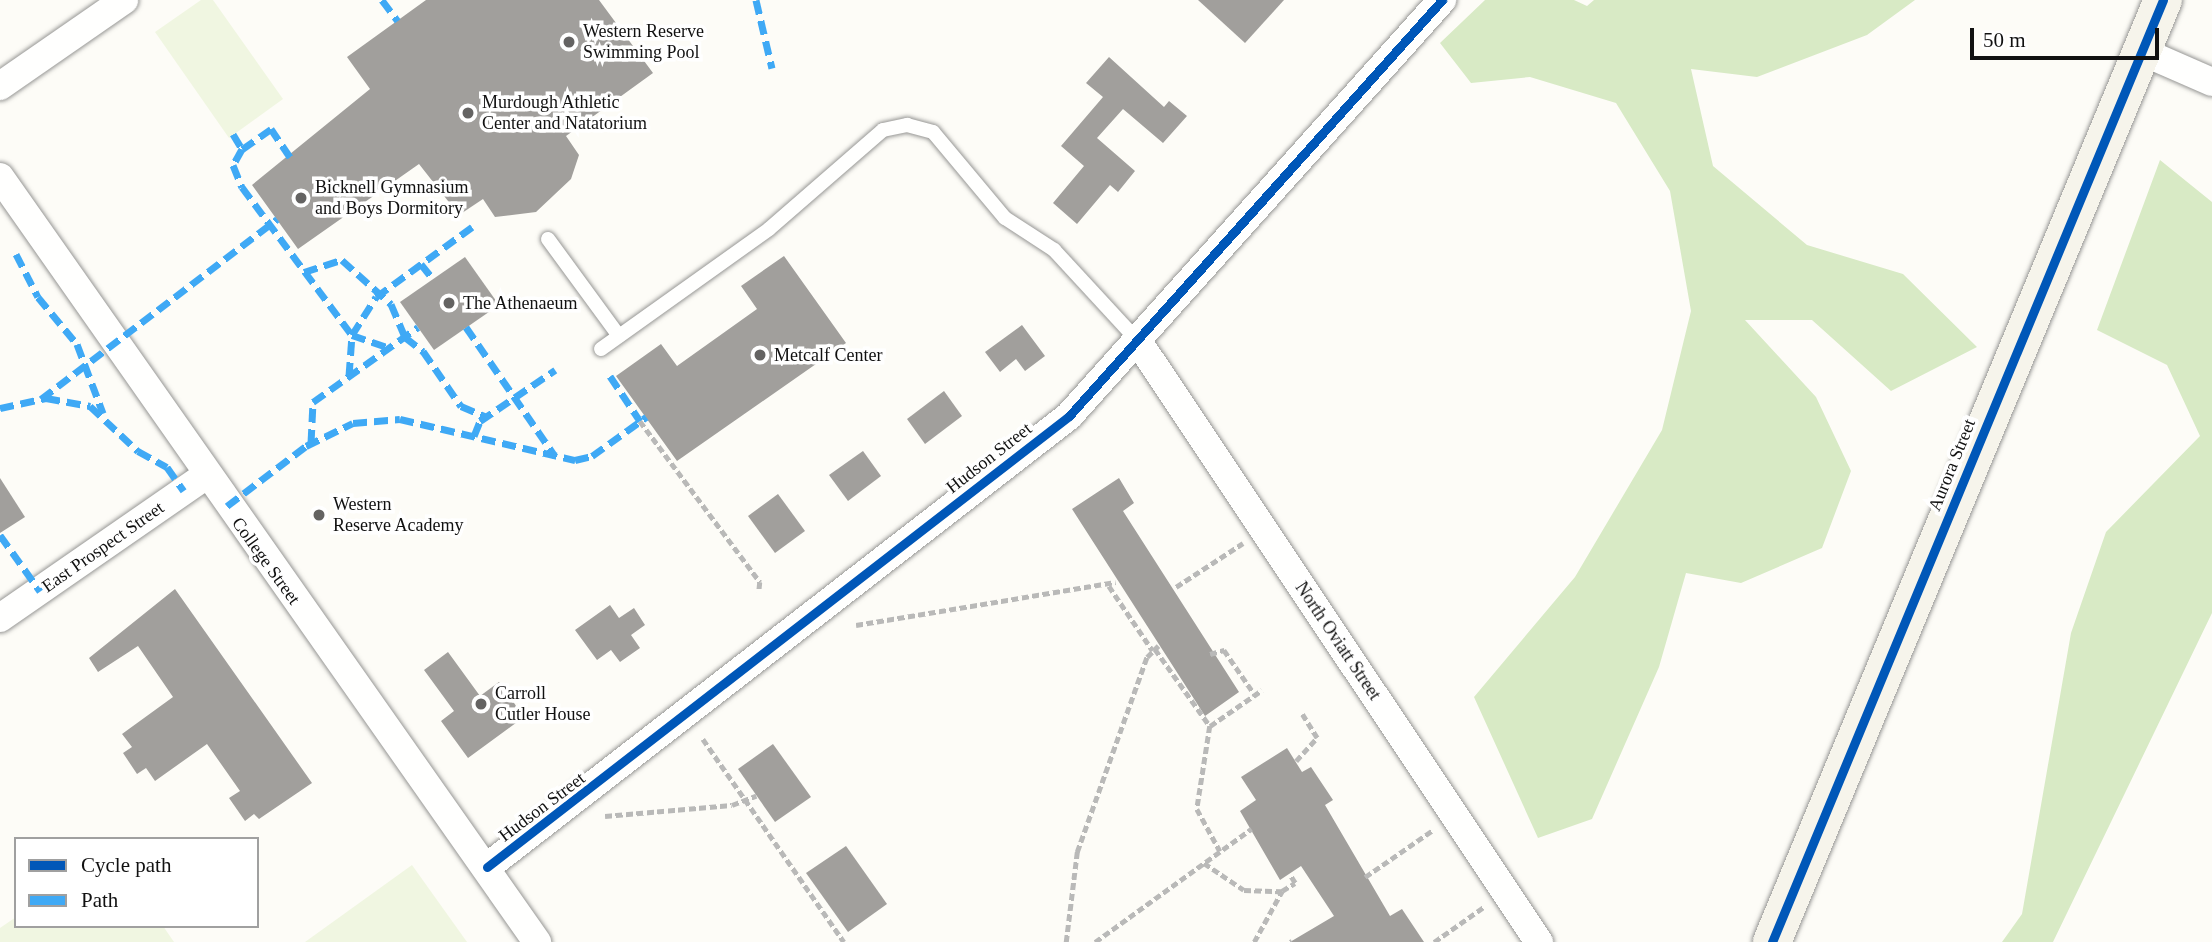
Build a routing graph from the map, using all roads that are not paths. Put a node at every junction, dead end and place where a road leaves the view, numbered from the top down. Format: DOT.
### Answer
graph roads {
  1 [pos="124,0"];
  2 [pos="1442,0"];
  3 [pos="2163,0"];
  4 [pos="2141,51"];
  5 [pos="2212,82"];
  6 [pos="0,86"];
  7 [pos="0,177"];
  8 [pos="548,239"];
  9 [pos="619,336"];
  10 [pos="1137,340"];
  11 [pos="601,349"];
  12 [pos="205,476"];
  13 [pos="0,618"];
  14 [pos="487,867"];
  15 [pos="537,942"];
  16 [pos="1539,942"];
  17 [pos="1772,942"];
  1 -- 6 [label="street"];
  2 -- 10 [label="street, Hudson Street"];
  3 -- 4 [label="street, Aurora Street"];
  4 -- 5 [label="street"];
  4 -- 17 [label="street, Aurora Street"];
  7 -- 12 [label="street, College Street"];
  8 -- 9 [label="lane"];
  9 -- 10 [label="lane"];
  9 -- 11 [label="lane"];
  10 -- 14 [label="street, Hudson Street"];
  10 -- 16 [label="street, North Oviatt Street"];
  12 -- 13 [label="street, East Prospect Street"];
  12 -- 14 [label="street, College Street"];
  14 -- 15 [label="street, College Street"];
}
